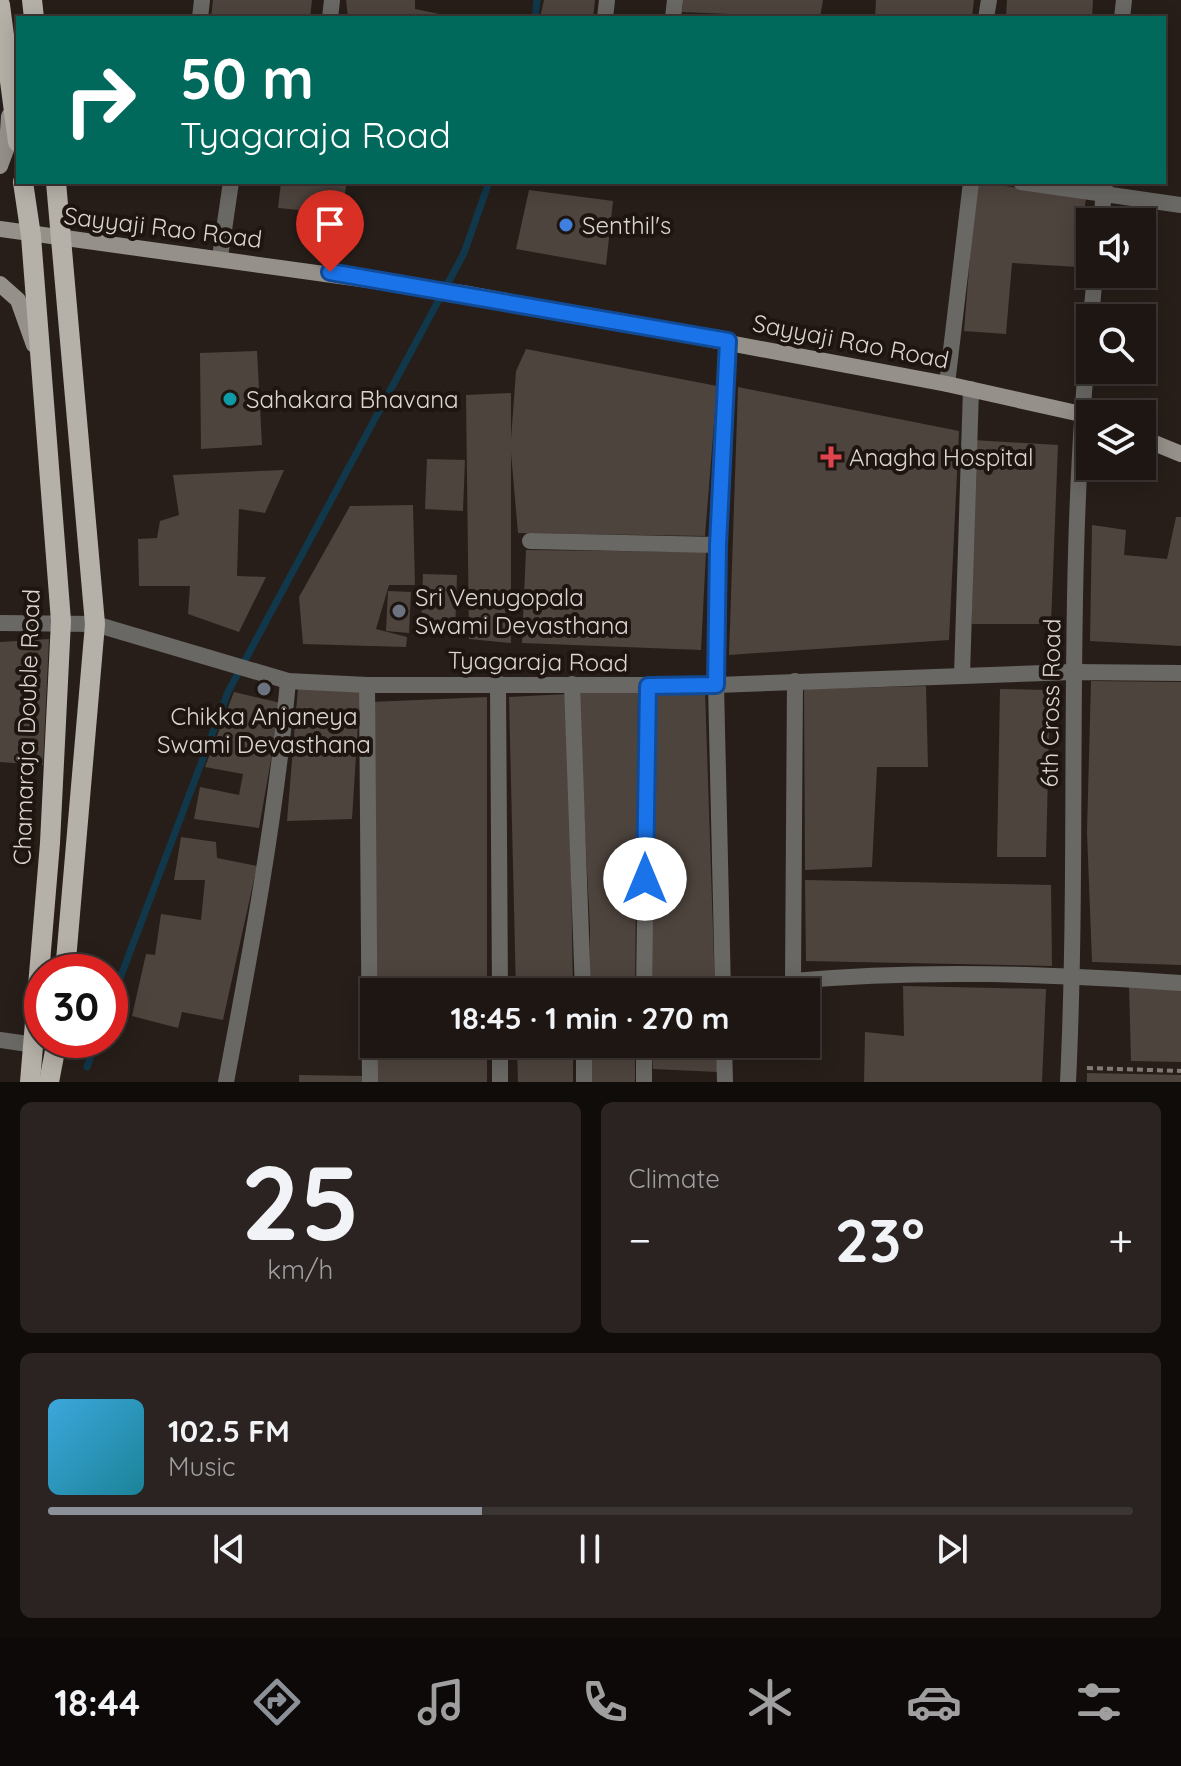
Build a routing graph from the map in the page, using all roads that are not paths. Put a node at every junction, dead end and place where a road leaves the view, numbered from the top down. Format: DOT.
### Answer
graph roads {
  1 [pos="0,5"];
  2 [pos="11,95"];
  3 [pos="16,129"];
  4 [pos="0,166"];
  5 [pos="23,184"];
  6 [pos="56,184"];
  7 [pos="231,184"];
  8 [pos="971,184"];
  9 [pos="1045,184"];
  10 [pos="1104,189"];
  11 [pos="1181,205"];
  12 [pos="0,229"];
  13 [pos="31,236"];
  14 [pos="63,238"];
  15 [pos="0,242"];
  16 [pos="220,257"];
  17 [pos="0,284"];
  18 [pos="728,341"];
  19 [pos="42,381"];
  20 [pos="947,384"];
  21 [pos="971,389"];
  22 [pos="1076,412"];
  23 [pos="1156,444"];
  24 [pos="1181,454"];
  25 [pos="1083,480"];
  26 [pos="530,541"];
  27 [pos="718,545"];
  28 [pos="61,621"];
  29 [pos="0,623"];
  30 [pos="95,624"];
  31 [pos="1073,672"];
  32 [pos="1181,673"];
  33 [pos="962,675"];
  34 [pos="288,681"];
  35 [pos="795,681"];
  36 [pos="498,683"];
  37 [pos="572,684"];
  38 [pos="367,685"];
  39 [pos="716,685"];
  40 [pos="648,686"];
  41 [pos="41,954"];
  42 [pos="67,954"];
  43 [pos="1071,976"];
  44 [pos="500,978"];
  45 [pos="582,978"];
  46 [pos="644,978"];
  47 [pos="723,978"];
  48 [pos="1181,983"];
  49 [pos="0,1040"];
  50 [pos="24,1043"];
  51 [pos="33,1058"];
  52 [pos="54,1058"];
  53 [pos="500,1058"];
  54 [pos="584,1058"];
  55 [pos="644,1058"];
  56 [pos="724,1058"];
  57 [pos="1068,1075"];
  58 [pos="30,1082"];
  59 [pos="49,1082"];
  60 [pos="226,1082"];
  61 [pos="370,1082"];
  62 [pos="500,1082"];
  63 [pos="584,1082"];
  64 [pos="644,1082"];
  65 [pos="725,1082"];
  1 -- 2 [label="main road"];
  2 -- 3 [label="main road"];
  2 -- 4 [label="main road"];
  5 -- 13 [label="main road, Chamaraja Double Road"];
  6 -- 14 [label="main road"];
  7 -- 16 [label="street"];
  8 -- 20 [label="street"];
  9 -- 10 [label="street"];
  10 -- 11 [label="street"];
  12 -- 13 [label="main road, Sayyaji Rao Road"];
  13 -- 14 [label="main road, Sayyaji Rao Road"];
  13 -- 15 [label="main road, Sayyaji Rao Road"];
  13 -- 19 [label="main road, Chamaraja Double Road"];
  14 -- 16 [label="main road, Sayyaji Rao Road"];
  14 -- 30 [label="main road"];
  16 -- 18 [label="main road, Sayyaji Rao Road"];
  17 -- 19 [label="main road"];
  18 -- 20 [label="main road, Sayyaji Rao Road"];
  18 -- 27 [label="street"];
  19 -- 28 [label="main road, Chamaraja Double Road"];
  20 -- 21 [label="main road, Sayyaji Rao Road"];
  21 -- 22 [label="main road, Sayyaji Rao Road"];
  21 -- 33 [label="street"];
  23 -- 24 [label="main road"];
  25 -- 31 [label="street, 6th Cross Road"];
  26 -- 27 [label="street"];
  27 -- 39 [label="street"];
  28 -- 29 [label="street, Tyagaraja Road"];
  28 -- 30 [label="street, Tyagaraja Road"];
  28 -- 41 [label="main road, Chamaraja Double Road"];
  30 -- 34 [label="street, Tyagaraja Road"];
  30 -- 42 [label="main road"];
  31 -- 32 [label="street, Tyagaraja Road"];
  31 -- 33 [label="street, Tyagaraja Road"];
  31 -- 43 [label="street, 6th Cross Road"];
  33 -- 35 [label="street, Tyagaraja Road"];
  34 -- 38 [label="street, Tyagaraja Road"];
  34 -- 60 [label="street"];
  35 -- 39 [label="street, Tyagaraja Road"];
  35 -- 43 [label="street"];
  36 -- 37 [label="street, Tyagaraja Road"];
  36 -- 38 [label="street, Tyagaraja Road"];
  36 -- 44 [label="street"];
  37 -- 40 [label="street, Tyagaraja Road"];
  37 -- 45 [label="street"];
  38 -- 61 [label="street"];
  39 -- 40 [label="street, Tyagaraja Road"];
  39 -- 47 [label="street"];
  40 -- 46 [label="street"];
  43 -- 48 [label="street"];
  43 -- 57 [label="street, 6th Cross Road"];
  49 -- 50 [label="street"];
  51 -- 58 [label="main road, Chamaraja Double Road"];
  52 -- 59 [label="main road"];
  53 -- 62 [label="street"];
  54 -- 63 [label="street"];
  55 -- 64 [label="street"];
  56 -- 65 [label="street"];
}
